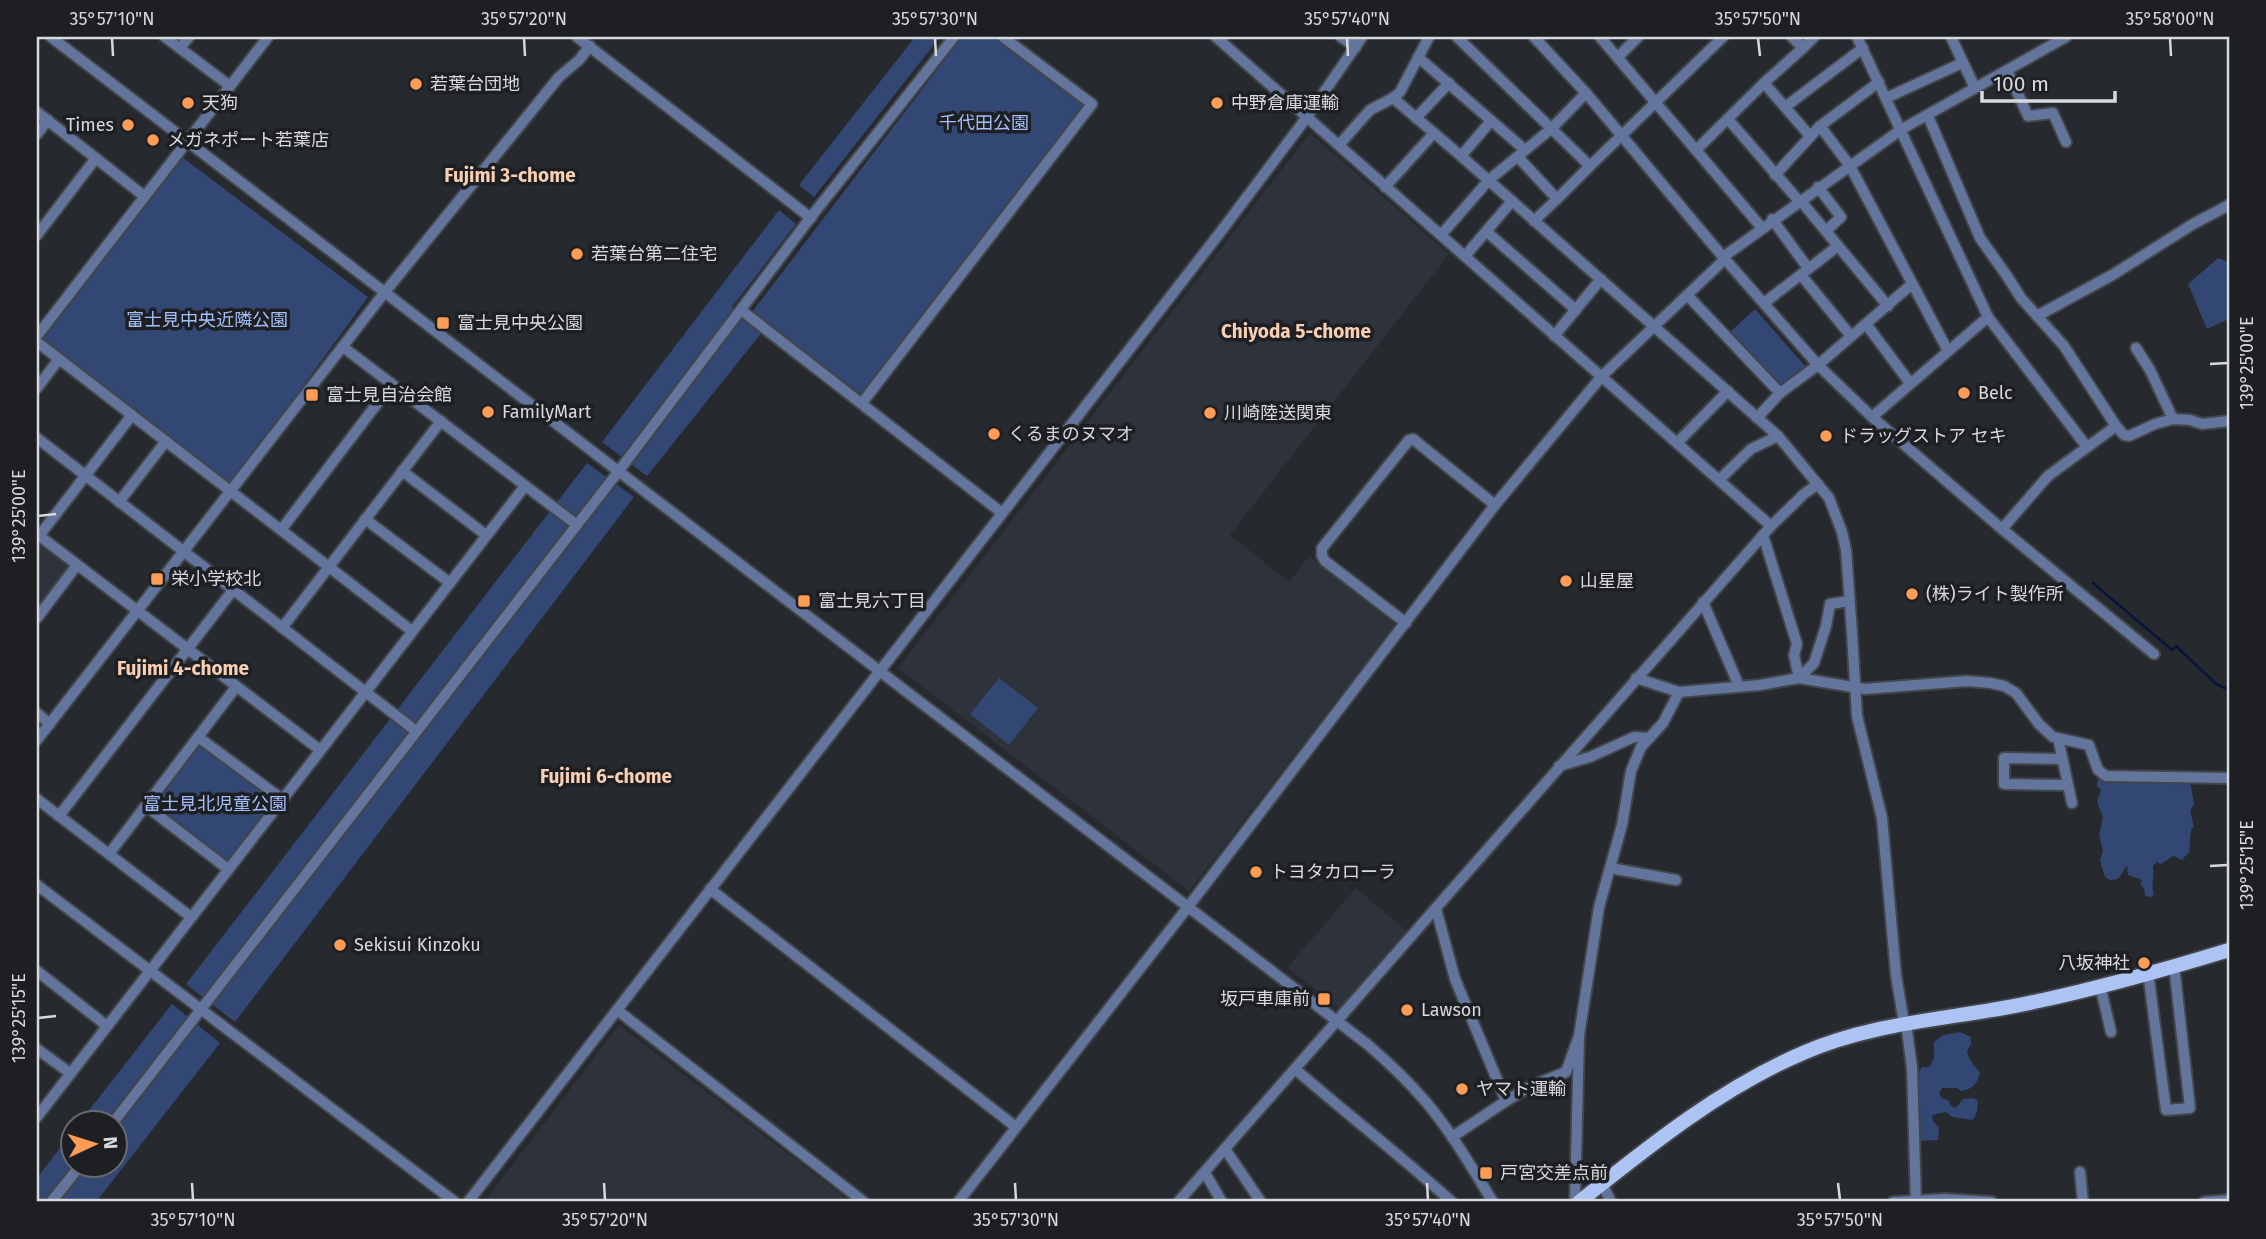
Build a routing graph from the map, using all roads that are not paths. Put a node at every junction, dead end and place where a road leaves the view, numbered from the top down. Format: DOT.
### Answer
graph roads {
  1 [pos="51,37"];
  2 [pos="165,37"];
  3 [pos="189,37"];
  4 [pos="268,37"];
  5 [pos="577,37"];
  6 [pos="954,37"];
  7 [pos="1003,37"];
  8 [pos="1216,37"];
  9 [pos="1340,37"];
  10 [pos="1429,37"];
  11 [pos="1457,37"];
  12 [pos="1534,37"];
  13 [pos="1600,37"];
  14 [pos="1638,37"];
  15 [pos="1723,37"];
  16 [pos="1792,37"];
  17 [pos="1814,37"];
  18 [pos="1857,37"];
  19 [pos="1951,37"];
  20 [pos="2066,37"];
  21 [pos="1359,42"];
  22 [pos="590,47"];
  23 [pos="180,48"];
  24 [pos="1802,48"];
  25 [pos="1863,48"];
  26 [pos="1418,57"];
  27 [pos="1618,57"];
  28 [pos="1962,63"];
  29 [pos="2007,70"];
  30 [pos="1879,82"];
  31 [pos="1449,83"];
  32 [pos="1764,83"];
  33 [pos="230,86"];
  34 [pos="1975,88"];
  35 [pos="1586,93"];
  36 [pos="1394,98"];
  37 [pos="1886,98"];
  38 [pos="1655,101"];
  39 [pos="1786,107"];
  40 [pos="37,111"];
  41 [pos="1928,116"];
  42 [pos="1307,117"];
  43 [pos="1416,118"];
  44 [pos="1728,119"];
  45 [pos="48,120"];
  46 [pos="1491,121"];
  47 [pos="1820,126"];
  48 [pos="1552,128"];
  49 [pos="1902,130"];
  50 [pos="1434,133"];
  51 [pos="37,134"];
  52 [pos="1621,134"];
  53 [pos="1811,136"];
  54 [pos="188,141"];
  55 [pos="2066,142"];
  56 [pos="1339,145"];
  57 [pos="1696,149"];
  58 [pos="1522,153"];
  59 [pos="1461,156"];
  60 [pos="96,158"];
  61 [pos="1590,166"];
  62 [pos="1850,166"];
  63 [pos="1775,175"];
  64 [pos="1489,180"];
  65 [pos="1385,187"];
  66 [pos="1818,187"];
  67 [pos="144,196"];
  68 [pos="1558,199"];
  69 [pos="1512,201"];
  70 [pos="1800,201"];
  71 [pos="2229,205"];
  72 [pos="811,218"];
  73 [pos="1772,219"];
  74 [pos="1534,221"];
  75 [pos="1762,228"];
  76 [pos="1826,231"];
  77 [pos="1487,232"];
  78 [pos="37,235"];
  79 [pos="1441,235"];
  80 [pos="1838,246"];
  81 [pos="1465,256"];
  82 [pos="1724,258"];
  83 [pos="1805,271"];
  84 [pos="1601,279"];
  85 [pos="1912,284"];
  86 [pos="385,292"];
  87 [pos="1688,296"];
  88 [pos="1764,303"];
  89 [pos="1888,306"];
  90 [pos="741,310"];
  91 [pos="1576,310"];
  92 [pos="2037,316"];
  93 [pos="1989,317"];
  94 [pos="1866,324"];
  95 [pos="1654,327"];
  96 [pos="37,335"];
  97 [pos="1554,335"];
  98 [pos="1851,336"];
  99 [pos="37,342"];
  100 [pos="343,347"];
  101 [pos="2136,348"];
  102 [pos="1948,351"];
  103 [pos="59,359"];
  104 [pos="1818,365"];
  105 [pos="1602,376"];
  106 [pos="1910,383"];
  107 [pos="392,384"];
  108 [pos="37,388"];
  109 [pos="1728,391"];
  110 [pos="1780,393"];
  111 [pos="862,403"];
  112 [pos="132,415"];
  113 [pos="1872,416"];
  114 [pos="1757,418"];
  115 [pos="2174,419"];
  116 [pos="441,421"];
  117 [pos="2229,421"];
  118 [pos="2116,426"];
  119 [pos="1778,436"];
  120 [pos="37,439"];
  121 [pos="166,441"];
  122 [pos="1678,442"];
  123 [pos="2087,447"];
  124 [pos="402,471"];
  125 [pos="618,472"];
  126 [pos="86,476"];
  127 [pos="1720,479"];
  128 [pos="1818,484"];
  129 [pos="525,486"];
  130 [pos="231,492"];
  131 [pos="119,502"];
  132 [pos="1495,505"];
  133 [pos="1002,513"];
  134 [pos="365,519"];
  135 [pos="577,525"];
  136 [pos="1771,526"];
  137 [pos="2002,529"];
  138 [pos="281,530"];
  139 [pos="38,535"];
  140 [pos="486,535"];
  141 [pos="1763,535"];
  142 [pos="184,552"];
  143 [pos="78,565"];
  144 [pos="328,566"];
  145 [pos="450,583"];
  146 [pos="233,590"];
  147 [pos="1849,601"];
  148 [pos="1703,602"];
  149 [pos="138,612"];
  150 [pos="37,618"];
  151 [pos="1406,623"];
  152 [pos="282,628"];
  153 [pos="412,631"];
  154 [pos="188,649"];
  155 [pos="2154,654"];
  156 [pos="880,670"];
  157 [pos="1636,678"];
  158 [pos="1798,678"];
  159 [pos="1739,686"];
  160 [pos="236,687"];
  161 [pos="1856,688"];
  162 [pos="365,692"];
  163 [pos="1679,692"];
  164 [pos="37,713"];
  165 [pos="50,724"];
  166 [pos="416,731"];
  167 [pos="198,737"];
  168 [pos="1649,738"];
  169 [pos="2058,738"];
  170 [pos="37,740"];
  171 [pos="320,750"];
  172 [pos="2062,759"];
  173 [pos="1559,767"];
  174 [pos="2229,778"];
  175 [pos="2067,785"];
  176 [pos="37,799"];
  177 [pos="282,799"];
  178 [pos="2072,803"];
  179 [pos="146,806"];
  180 [pos="59,816"];
  181 [pos="109,854"];
  182 [pos="1610,868"];
  183 [pos="228,869"];
  184 [pos="1676,880"];
  185 [pos="37,885"];
  186 [pos="710,890"];
  187 [pos="1188,907"];
  188 [pos="1436,909"];
  189 [pos="191,917"];
  190 [pos="2229,950"];
  191 [pos="2174,965"];
  192 [pos="37,971"];
  193 [pos="149,972"];
  194 [pos="2148,972"];
  195 [pos="2100,985"];
  196 [pos="199,1010"];
  197 [pos="617,1010"];
  198 [pos="1337,1021"];
  199 [pos="1905,1023"];
  200 [pos="107,1026"];
  201 [pos="2111,1032"];
  202 [pos="1579,1036"];
  203 [pos="37,1049"];
  204 [pos="1295,1069"];
  205 [pos="70,1073"];
  206 [pos="1506,1101"];
  207 [pos="123,1110"];
  208 [pos="37,1117"];
  209 [pos="1016,1127"];
  210 [pos="1452,1137"];
  211 [pos="1225,1149"];
  212 [pos="2080,1172"];
  213 [pos="1205,1173"];
  214 [pos="69,1180"];
  215 [pos="1602,1183"];
  216 [pos="2229,1200"];
  217 [pos="1916,1201"];
  218 [pos="51,1202"];
  219 [pos="455,1202"];
  220 [pos="468,1202"];
  221 [pos="864,1202"];
  222 [pos="958,1202"];
  223 [pos="1178,1202"];
  224 [pos="1222,1202"];
  225 [pos="1261,1202"];
  226 [pos="1452,1202"];
  227 [pos="1493,1202"];
  228 [pos="1577,1202"];
  229 [pos="1611,1202"];
  230 [pos="1893,1202"];
  231 [pos="1992,1202"];
  232 [pos="2083,1202"];
  233 [pos="2204,1202"];
  1 -- 54 [label="street"];
  2 -- 23 [label="street"];
  3 -- 23 [label="street"];
  4 -- 33 [label="street"];
  5 -- 22 [label="street"];
  6 -- 72 [label="street"];
  7 -- 111 [label="street"];
  8 -- 42 [label="street"];
  9 -- 21 [label="street"];
  10 -- 26 [label="street"];
  11 -- 48 [label="street"];
  12 -- 35 [label="street"];
  13 -- 27 [label="street"];
  14 -- 27 [label="street"];
  15 -- 38 [label="street"];
  16 -- 24 [label="street"];
  17 -- 24 [label="street"];
  18 -- 25 [label="street"];
  19 -- 28 [label="street"];
  20 -- 29 [label="street"];
  21 -- 42 [label="street"];
  22 -- 72 [label="street"];
  22 -- 86 [label="street"];
  23 -- 33 [label="street"];
  24 -- 32 [label="street"];
  25 -- 30 [label="street"];
  25 -- 39 [label="street"];
  26 -- 31 [label="street"];
  26 -- 36 [label="street"];
  27 -- 38 [label="street"];
  28 -- 34 [label="street"];
  28 -- 37 [label="street"];
  29 -- 34 [label="street"];
  29 -- 55 [label="street"];
  30 -- 37 [label="street"];
  30 -- 47 [label="street"];
  31 -- 43 [label="street"];
  31 -- 46 [label="street"];
  32 -- 39 [label="street"];
  32 -- 44 [label="street"];
  33 -- 54 [label="street"];
  34 -- 41 [label="street"];
  35 -- 48 [label="street"];
  35 -- 52 [label="street"];
  36 -- 43 [label="street"];
  36 -- 56 [label="street"];
  37 -- 49 [label="street"];
  38 -- 52 [label="street"];
  38 -- 57 [label="street"];
  39 -- 53 [label="street"];
  40 -- 45 [label="street"];
  41 -- 49 [label="street"];
  41 -- 92 [label="street"];
  42 -- 56 [label="street"];
  42 -- 133 [label="street"];
  43 -- 50 [label="street"];
  44 -- 57 [label="street"];
  44 -- 63 [label="street"];
  45 -- 51 [label="street"];
  45 -- 60 [label="street"];
  46 -- 58 [label="street"];
  46 -- 59 [label="street"];
  47 -- 53 [label="street"];
  47 -- 62 [label="street"];
  48 -- 58 [label="street"];
  48 -- 61 [label="street"];
  49 -- 62 [label="street"];
  49 -- 93 [label="street"];
  50 -- 59 [label="street"];
  50 -- 65 [label="street"];
  52 -- 61 [label="street"];
  52 -- 82 [label="street"];
  53 -- 63 [label="street"];
  54 -- 67 [label="street"];
  54 -- 86 [label="street"];
  56 -- 65 [label="street"];
  57 -- 75 [label="street"];
  58 -- 64 [label="street"];
  58 -- 68 [label="street"];
  59 -- 64 [label="street"];
  60 -- 67 [label="street"];
  60 -- 78 [label="street"];
  61 -- 68 [label="street"];
  62 -- 66 [label="street"];
  62 -- 85 [label="street"];
  63 -- 70 [label="street"];
  64 -- 69 [label="street"];
  64 -- 79 [label="street"];
  65 -- 79 [label="street"];
  66 -- 70 [label="street"];
  66 -- 76 [label="street"];
  67 -- 96 [label="street"];
  68 -- 74 [label="street"];
  69 -- 74 [label="street"];
  69 -- 77 [label="street"];
  70 -- 73 [label="street"];
  70 -- 76 [label="street"];
  71 -- 92 [label="street"];
  72 -- 90 [label="street"];
  73 -- 75 [label="street"];
  73 -- 83 [label="street"];
  74 -- 84 [label="street"];
  75 -- 82 [label="street"];
  76 -- 80 [label="street"];
  77 -- 81 [label="street"];
  77 -- 91 [label="street"];
  79 -- 81 [label="street"];
  80 -- 83 [label="street"];
  80 -- 89 [label="street"];
  81 -- 97 [label="street"];
  82 -- 87 [label="street"];
  82 -- 88 [label="street"];
  83 -- 88 [label="street"];
  83 -- 98 [label="street"];
  84 -- 91 [label="street"];
  84 -- 95 [label="street"];
  85 -- 89 [label="street"];
  85 -- 102 [label="street"];
  86 -- 100 [label="street"];
  86 -- 125 [label="street"];
  87 -- 95 [label="street"];
  87 -- 110 [label="street"];
  88 -- 104 [label="street"];
  89 -- 94 [label="street"];
  90 -- 111 [label="street"];
  90 -- 125 [label="street"];
  91 -- 97 [label="street"];
  92 -- 118 [label="street"];
  93 -- 102 [label="street"];
  93 -- 123 [label="street"];
  94 -- 98 [label="street"];
  94 -- 106 [label="street"];
  95 -- 105 [label="street"];
  95 -- 109 [label="street"];
  97 -- 105 [label="street"];
  98 -- 104 [label="street"];
  99 -- 103 [label="street"];
  100 -- 107 [label="street"];
  100 -- 130 [label="street"];
  101 -- 115 [label="street"];
  102 -- 106 [label="street"];
  103 -- 108 [label="street"];
  103 -- 112 [label="street"];
  104 -- 110 [label="street"];
  104 -- 113 [label="street"];
  105 -- 122 [label="street"];
  105 -- 132 [label="street"];
  106 -- 113 [label="street"];
  107 -- 116 [label="street"];
  107 -- 138 [label="street"];
  109 -- 114 [label="street"];
  109 -- 122 [label="street"];
  110 -- 114 [label="street"];
  111 -- 133 [label="street"];
  112 -- 121 [label="street"];
  112 -- 126 [label="street"];
  113 -- 137 [label="street"];
  114 -- 119 [label="street"];
  115 -- 117 [label="street"];
  115 -- 118 [label="street"];
  116 -- 124 [label="street"];
  116 -- 129 [label="street"];
  118 -- 123 [label="street"];
  119 -- 127 [label="street"];
  119 -- 128 [label="street"];
  120 -- 126 [label="street"];
  121 -- 130 [label="street"];
  121 -- 131 [label="street"];
  122 -- 127 [label="street"];
  123 -- 137 [label="street"];
  124 -- 134 [label="street"];
  124 -- 140 [label="street"];
  125 -- 135 [label="street"];
  125 -- 156 [label="street"];
  126 -- 131 [label="street"];
  126 -- 139 [label="street"];
  127 -- 136 [label="street"];
  128 -- 136 [label="street"];
  128 -- 147 [label="street"];
  129 -- 135 [label="street"];
  129 -- 140 [label="street"];
  130 -- 138 [label="street"];
  130 -- 142 [label="street"];
  131 -- 142 [label="street"];
  132 -- 151 [label="street"];
  132 -- 151 [label="street"];
  133 -- 156 [label="street"];
  134 -- 144 [label="street"];
  134 -- 145 [label="street"];
  135 -- 166 [label="street"];
  136 -- 141 [label="street"];
  137 -- 155 [label="street"];
  138 -- 144 [label="street"];
  139 -- 143 [label="street"];
  140 -- 145 [label="street"];
  141 -- 148 [label="street"];
  141 -- 158 [label="street"];
  142 -- 146 [label="street"];
  142 -- 149 [label="street"];
  143 -- 149 [label="street"];
  143 -- 150 [label="street"];
  144 -- 152 [label="street"];
  144 -- 153 [label="street"];
  145 -- 153 [label="street"];
  146 -- 152 [label="street"];
  146 -- 154 [label="street"];
  147 -- 158 [label="street"];
  147 -- 161 [label="street"];
  148 -- 157 [label="street"];
  148 -- 159 [label="street"];
  149 -- 154 [label="street"];
  149 -- 165 [label="street"];
  151 -- 187 [label="street"];
  152 -- 162 [label="street"];
  153 -- 162 [label="street"];
  154 -- 160 [label="street"];
  154 -- 180 [label="street"];
  156 -- 186 [label="street"];
  156 -- 187 [label="street"];
  157 -- 163 [label="street"];
  157 -- 173 [label="street"];
  158 -- 159 [label="street"];
  158 -- 161 [label="street"];
  159 -- 163 [label="street"];
  160 -- 167 [label="street"];
  160 -- 171 [label="street"];
  161 -- 169 [label="street"];
  161 -- 199 [label="street"];
  162 -- 166 [label="street"];
  162 -- 171 [label="street"];
  163 -- 168 [label="street"];
  164 -- 165 [label="street"];
  165 -- 170 [label="street"];
  166 -- 196 [label="street"];
  167 -- 177 [label="street"];
  167 -- 179 [label="street"];
  168 -- 173 [label="street"];
  168 -- 182 [label="street"];
  169 -- 172 [label="street"];
  169 -- 174 [label="street"];
  171 -- 177 [label="street"];
  172 -- 175 [label="street"];
  172 -- 175 [label="street"];
  173 -- 188 [label="street"];
  175 -- 178 [label="street"];
  176 -- 180 [label="street"];
  177 -- 183 [label="street"];
  179 -- 181 [label="street"];
  179 -- 183 [label="street"];
  180 -- 181 [label="street"];
  181 -- 189 [label="street"];
  182 -- 184 [label="street"];
  182 -- 202 [label="street"];
  183 -- 189 [label="street"];
  185 -- 193 [label="street"];
  186 -- 197 [label="street"];
  186 -- 209 [label="street"];
  187 -- 198 [label="street"];
  187 -- 209 [label="street"];
  188 -- 198 [label="street"];
  188 -- 206 [label="street"];
  189 -- 193 [label="street"];
  190 -- 191 [label="main road"];
  191 -- 194 [label="main road"];
  191 -- 194 [label="street"];
  192 -- 200 [label="street"];
  193 -- 196 [label="street"];
  193 -- 200 [label="street"];
  194 -- 195 [label="main road"];
  195 -- 199 [label="main road"];
  195 -- 201 [label="street"];
  196 -- 207 [label="street"];
  196 -- 219 [label="street"];
  197 -- 220 [label="street"];
  197 -- 221 [label="street"];
  198 -- 204 [label="street"];
  198 -- 210 [label="street"];
  199 -- 215 [label="main road"];
  199 -- 217 [label="street"];
  200 -- 205 [label="street"];
  202 -- 206 [label="street"];
  202 -- 228 [label="street"];
  203 -- 205 [label="street"];
  204 -- 211 [label="street"];
  204 -- 226 [label="street"];
  205 -- 208 [label="street"];
  206 -- 210 [label="street"];
  209 -- 222 [label="street"];
  210 -- 227 [label="street"];
  211 -- 213 [label="street"];
  211 -- 225 [label="street"];
  212 -- 232 [label="street"];
  213 -- 223 [label="street"];
  213 -- 224 [label="street"];
  214 -- 218 [label="street"];
  215 -- 228 [label="main road"];
  215 -- 229 [label="street"];
  216 -- 233 [label="street"];
  217 -- 230 [label="street"];
  217 -- 231 [label="street"];
}
